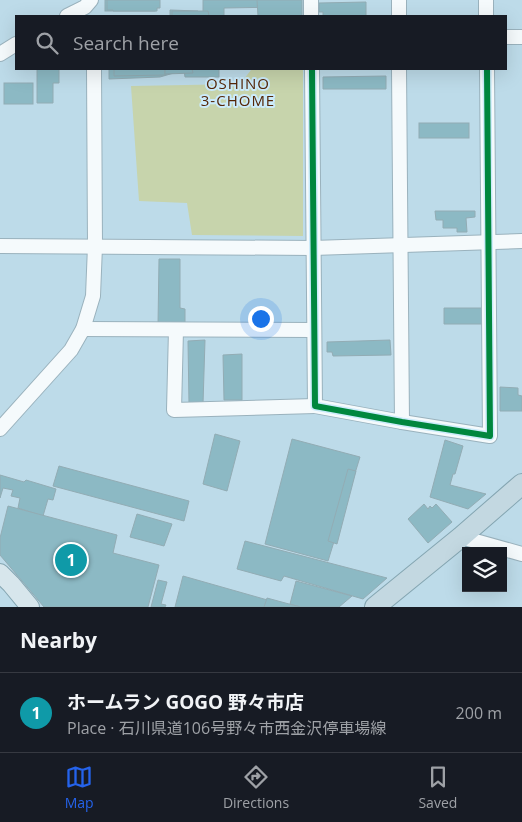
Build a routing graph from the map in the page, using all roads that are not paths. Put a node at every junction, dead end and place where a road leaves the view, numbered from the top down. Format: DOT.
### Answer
graph roads {
  1 [pos="311,0"];
  2 [pos="399,0"];
  3 [pos="486,0"];
  4 [pos="87,6"];
  5 [pos="69,15"];
  6 [pos="312,15"];
  7 [pos="399,15"];
  8 [pos="486,15"];
  9 [pos="507,37"];
  10 [pos="522,37"];
  11 [pos="15,45"];
  12 [pos="0,54"];
  13 [pos="94,70"];
  14 [pos="312,70"];
  15 [pos="400,70"];
  16 [pos="487,70"];
  17 [pos="522,241"];
  18 [pos="488,242"];
  19 [pos="400,245"];
  20 [pos="0,246"];
  21 [pos="95,246"];
  22 [pos="313,248"];
  23 [pos="83,329"];
  24 [pos="176,330"];
  25 [pos="314,330"];
  26 [pos="315,406"];
  27 [pos="402,422"];
  28 [pos="1,427"];
  29 [pos="522,484"];
  30 [pos="461,537"];
  31 [pos="522,554"];
  32 [pos="0,573"];
  33 [pos="30,607"];
  34 [pos="375,607"];
  1 -- 6 [label="street"];
  2 -- 7 [label="street"];
  3 -- 8 [label="street"];
  4 -- 5 [label="street"];
  9 -- 10 [label="street"];
  11 -- 12 [label="street"];
  13 -- 21 [label="street"];
  14 -- 22 [label="street"];
  15 -- 19 [label="street"];
  16 -- 18 [label="street"];
  17 -- 18 [label="street"];
  18 -- 19 [label="street"];
  18 -- 27 [label="street"];
  19 -- 22 [label="street"];
  19 -- 27 [label="street"];
  20 -- 21 [label="street"];
  21 -- 22 [label="street"];
  21 -- 23 [label="street"];
  22 -- 25 [label="street"];
  23 -- 24 [label="street"];
  23 -- 28 [label="street"];
  24 -- 25 [label="street"];
  24 -- 26 [label="street"];
  25 -- 26 [label="street"];
  26 -- 27 [label="street"];
  29 -- 30 [label="highway"];
  30 -- 31 [label="street"];
  30 -- 34 [label="highway"];
  32 -- 33 [label="main road"];
}
